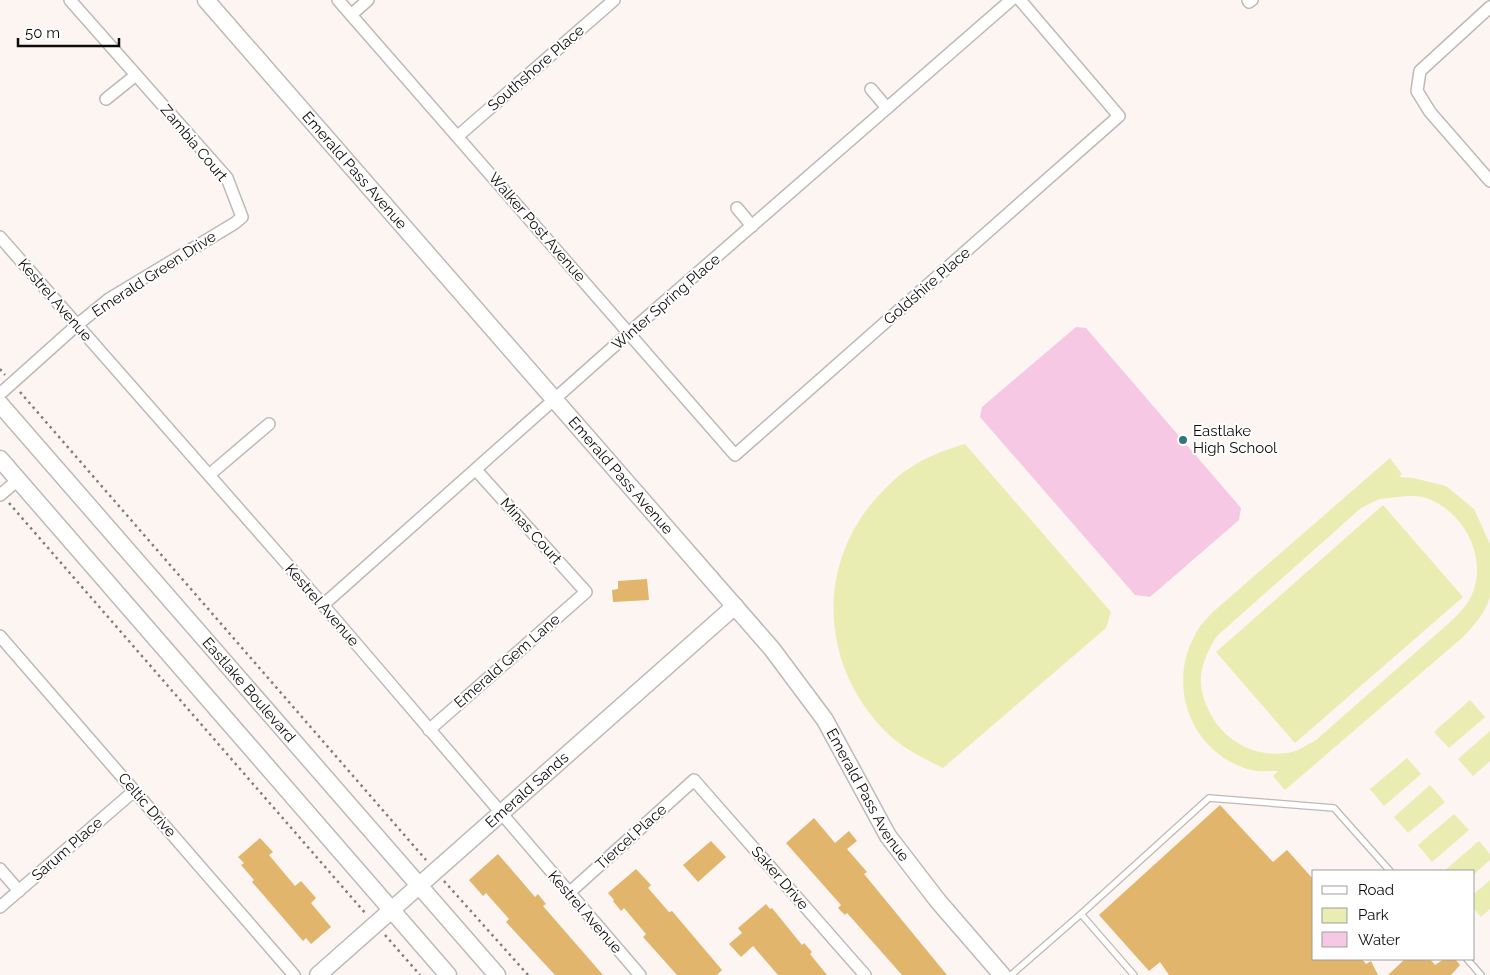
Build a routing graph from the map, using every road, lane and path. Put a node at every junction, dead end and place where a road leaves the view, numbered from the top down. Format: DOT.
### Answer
graph roads {
  1 [pos="70,0"];
  2 [pos="206,0"];
  3 [pos="338,0"];
  4 [pos="368,0"];
  5 [pos="614,0"];
  6 [pos="1011,0"];
  7 [pos="1020,0"];
  8 [pos="1490,7"];
  9 [pos="351,15"];
  10 [pos="136,75"];
  11 [pos="871,89"];
  12 [pos="106,99"];
  13 [pos="887,108"];
  14 [pos="458,136"];
  15 [pos="1490,181"];
  16 [pos="737,208"];
  17 [pos="242,216"];
  18 [pos="752,226"];
  19 [pos="0,237"];
  20 [pos="77,325"];
  21 [pos="629,334"];
  22 [pos="0,394"];
  23 [pos="22,394"];
  24 [pos="555,401"];
  25 [pos="0,404"];
  26 [pos="269,424"];
  27 [pos="735,455"];
  28 [pos="0,459"];
  29 [pos="476,470"];
  30 [pos="209,475"];
  31 [pos="18,480"];
  32 [pos="0,495"];
  33 [pos="12,506"];
  34 [pos="586,592"];
  35 [pos="323,605"];
  36 [pos="735,606"];
  37 [pos="0,636"];
  38 [pos="428,730"];
  39 [pos="694,780"];
  40 [pos="134,791"];
  41 [pos="500,814"];
  42 [pos="422,856"];
  43 [pos="0,869"];
  44 [pos="1389,870"];
  45 [pos="420,886"];
  46 [pos="452,890"];
  47 [pos="19,891"];
  48 [pos="569,893"];
  49 [pos="0,907"];
  50 [pos="363,910"];
  51 [pos="392,910"];
  52 [pos="1081,914"];
  53 [pos="388,938"];
  54 [pos="1468,960"];
  55 [pos="294,975"];
  56 [pos="318,975"];
  57 [pos="420,975"];
  58 [pos="448,975"];
  59 [pos="497,975"];
  60 [pos="528,975"];
  61 [pos="640,975"];
  62 [pos="865,975"];
  63 [pos="1002,975"];
  64 [pos="1011,975"];
  65 [pos="1134,975"];
  66 [pos="1481,975"];
  1 -- 10 [label="street, Zambia Court"];
  2 -- 24 [label="street, Emerald Pass Avenue"];
  3 -- 9 [label="street, Walker Post Avenue"];
  4 -- 9 [label="street"];
  5 -- 14 [label="street, Southshore Place"];
  6 -- 13 [label="street, Winter Spring Place"];
  7 -- 27 [label="street, Goldshire Place"];
  8 -- 15 [label="street"];
  9 -- 14 [label="street, Walker Post Avenue"];
  10 -- 12 [label="street"];
  10 -- 17 [label="street, Zambia Court"];
  11 -- 13 [label="street"];
  13 -- 18 [label="street, Winter Spring Place"];
  14 -- 21 [label="street, Walker Post Avenue"];
  16 -- 18 [label="street"];
  17 -- 20 [label="street, Emerald Green Drive"];
  18 -- 21 [label="street, Winter Spring Place"];
  19 -- 20 [label="street, Kestrel Avenue"];
  20 -- 22 [label="street, Emerald Green Drive"];
  20 -- 30 [label="street, Kestrel Avenue"];
  21 -- 24 [label="street, Winter Spring Place"];
  21 -- 27 [label="street, Walker Post Avenue"];
  23 -- 42 [label="path"];
  24 -- 29 [label="street, Winter Spring Place"];
  24 -- 36 [label="street, Emerald Pass Avenue"];
  25 -- 45 [label="street, Eastlake Boulevard"];
  26 -- 30 [label="street"];
  28 -- 31 [label="street"];
  29 -- 34 [label="street, Minas Court"];
  29 -- 35 [label="street, Winter Spring Place"];
  30 -- 35 [label="street, Kestrel Avenue"];
  31 -- 32 [label="street"];
  31 -- 51 [label="street"];
  33 -- 50 [label="path"];
  34 -- 38 [label="street, Emerald Gem Lane"];
  35 -- 38 [label="street, Kestrel Avenue"];
  36 -- 41 [label="street, Emerald Sands"];
  36 -- 63 [label="street, Emerald Pass Avenue"];
  37 -- 40 [label="street, Celtic Drive"];
  38 -- 41 [label="street, Kestrel Avenue"];
  39 -- 48 [label="street, Tiercel Place"];
  39 -- 62 [label="street, Saker Drive"];
  40 -- 47 [label="street, Sarum Place"];
  40 -- 55 [label="street, Celtic Drive"];
  41 -- 45 [label="street, Emerald Sands"];
  41 -- 48 [label="street, Kestrel Avenue"];
  43 -- 47 [label="street"];
  44 -- 52 [label="lane"];
  45 -- 51 [label="street, Emerald Sands"];
  45 -- 59 [label="street, Eastlake Boulevard"];
  46 -- 60 [label="path"];
  47 -- 49 [label="street, Sarum Place"];
  48 -- 61 [label="street, Kestrel Avenue"];
  51 -- 56 [label="street, Emerald Sands"];
  51 -- 58 [label="street"];
  52 -- 64 [label="lane"];
  52 -- 65 [label="lane"];
  53 -- 57 [label="path"];
  54 -- 66 [label="lane"];
}
